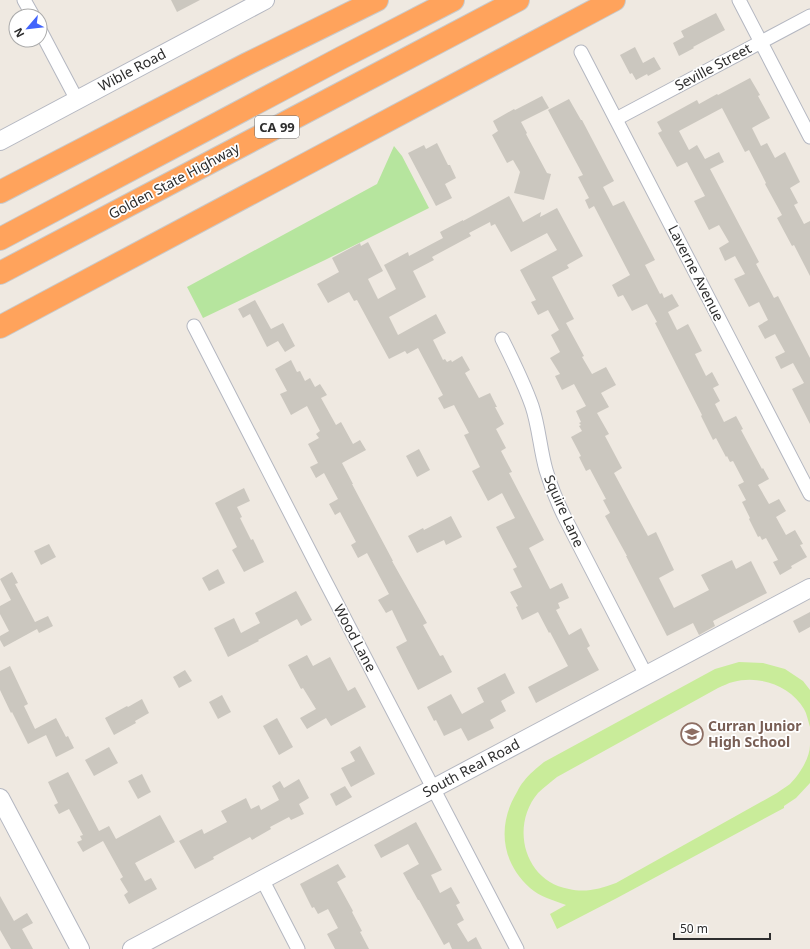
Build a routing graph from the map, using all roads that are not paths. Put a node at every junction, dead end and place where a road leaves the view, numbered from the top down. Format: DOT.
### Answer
graph roads {
  1 [pos="265,0"];
  2 [pos="377,0"];
  3 [pos="453,0"];
  4 [pos="518,0"];
  5 [pos="614,0"];
  6 [pos="739,0"];
  7 [pos="810,16"];
  8 [pos="761,42"];
  9 [pos="48,45"];
  10 [pos="581,52"];
  11 [pos="77,100"];
  12 [pos="616,119"];
  13 [pos="810,137"];
  14 [pos="0,141"];
  15 [pos="0,192"];
  16 [pos="0,239"];
  17 [pos="36,254"];
  18 [pos="0,273"];
  19 [pos="0,277"];
  20 [pos="194,326"];
  21 [pos="0,327"];
  22 [pos="502,339"];
  23 [pos="810,494"];
  24 [pos="810,588"];
  25 [pos="646,675"];
  26 [pos="434,788"];
  27 [pos="0,798"];
  28 [pos="262,879"];
  29 [pos="80,949"];
  30 [pos="132,949"];
  31 [pos="298,949"];
  32 [pos="517,949"];
  1 -- 11 [label="street, Wible Road"];
  2 -- 15 [label="highway"];
  3 -- 16 [label="highway, CA 99"];
  4 -- 17 [label="highway, Golden State Highway / CA 99"];
  5 -- 21 [label="highway"];
  6 -- 8 [label="street"];
  7 -- 8 [label="street, Seville Street"];
  8 -- 12 [label="street, Seville Street"];
  8 -- 13 [label="street"];
  9 -- 11 [label="street"];
  10 -- 12 [label="street, Laverne Avenue"];
  11 -- 14 [label="street, Wible Road"];
  12 -- 23 [label="street, Laverne Avenue"];
  17 -- 18 [label="highway, Golden State Highway / CA 99"];
  17 -- 19 [label="highway"];
  20 -- 26 [label="street, Wood Lane"];
  22 -- 25 [label="street, Squire Lane"];
  24 -- 25 [label="street, South Real Road"];
  25 -- 26 [label="street, South Real Road"];
  26 -- 28 [label="street, South Real Road"];
  26 -- 32 [label="street, Wood Lane"];
  27 -- 29 [label="street"];
  28 -- 30 [label="street, South Real Road"];
  28 -- 31 [label="street"];
}
